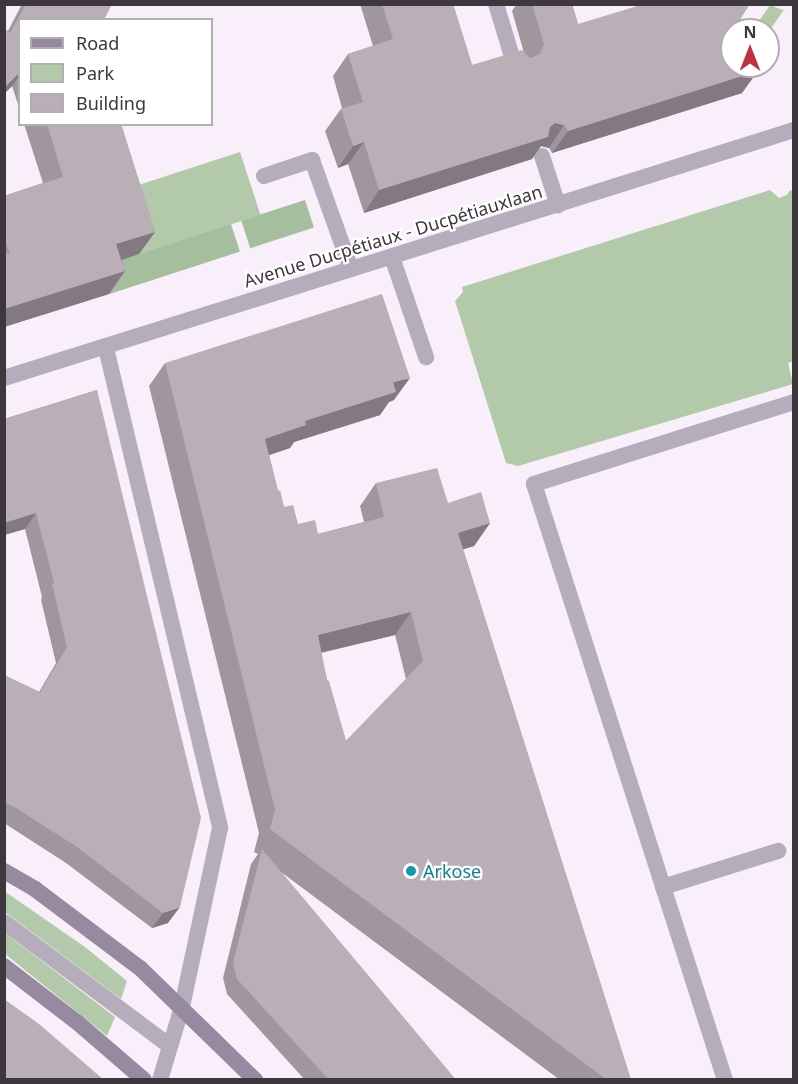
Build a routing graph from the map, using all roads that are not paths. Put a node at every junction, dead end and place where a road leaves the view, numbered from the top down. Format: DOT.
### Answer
graph roads {
  1 [pos="496,4"];
  2 [pos="516,70"];
  3 [pos="794,130"];
  4 [pos="542,156"];
  5 [pos="264,176"];
  6 [pos="558,205"];
  7 [pos="392,257"];
  8 [pos="351,269"];
  9 [pos="106,348"];
  10 [pos="426,357"];
  11 [pos="4,378"];
  12 [pos="794,402"];
  13 [pos="778,851"];
  14 [pos="4,871"];
  15 [pos="663,887"];
  16 [pos="4,922"];
  17 [pos="4,966"];
  18 [pos="182,1007"];
  19 [pos="170,1046"];
  20 [pos="144,1080"];
  21 [pos="160,1080"];
  22 [pos="255,1080"];
  23 [pos="725,1080"];
  1 -- 2 [label="street"];
  3 -- 6 [label="street, Avenue Ducpétiaux - Ducpétiauxlaan"];
  4 -- 6 [label="street"];
  5 -- 8 [label="street"];
  6 -- 7 [label="street, Avenue Ducpétiaux - Ducpétiauxlaan"];
  7 -- 8 [label="street, Avenue Ducpétiaux - Ducpétiauxlaan"];
  7 -- 10 [label="street"];
  8 -- 9 [label="street, Avenue Ducpétiaux - Ducpétiauxlaan"];
  9 -- 11 [label="street, Avenue Ducpétiaux - Ducpétiauxlaan"];
  9 -- 18 [label="street"];
  12 -- 15 [label="street"];
  13 -- 15 [label="street"];
  14 -- 18 [label="main road"];
  15 -- 23 [label="street"];
  16 -- 19 [label="street"];
  17 -- 20 [label="main road"];
  18 -- 19 [label="street"];
  18 -- 22 [label="main road"];
  19 -- 21 [label="street"];
}
